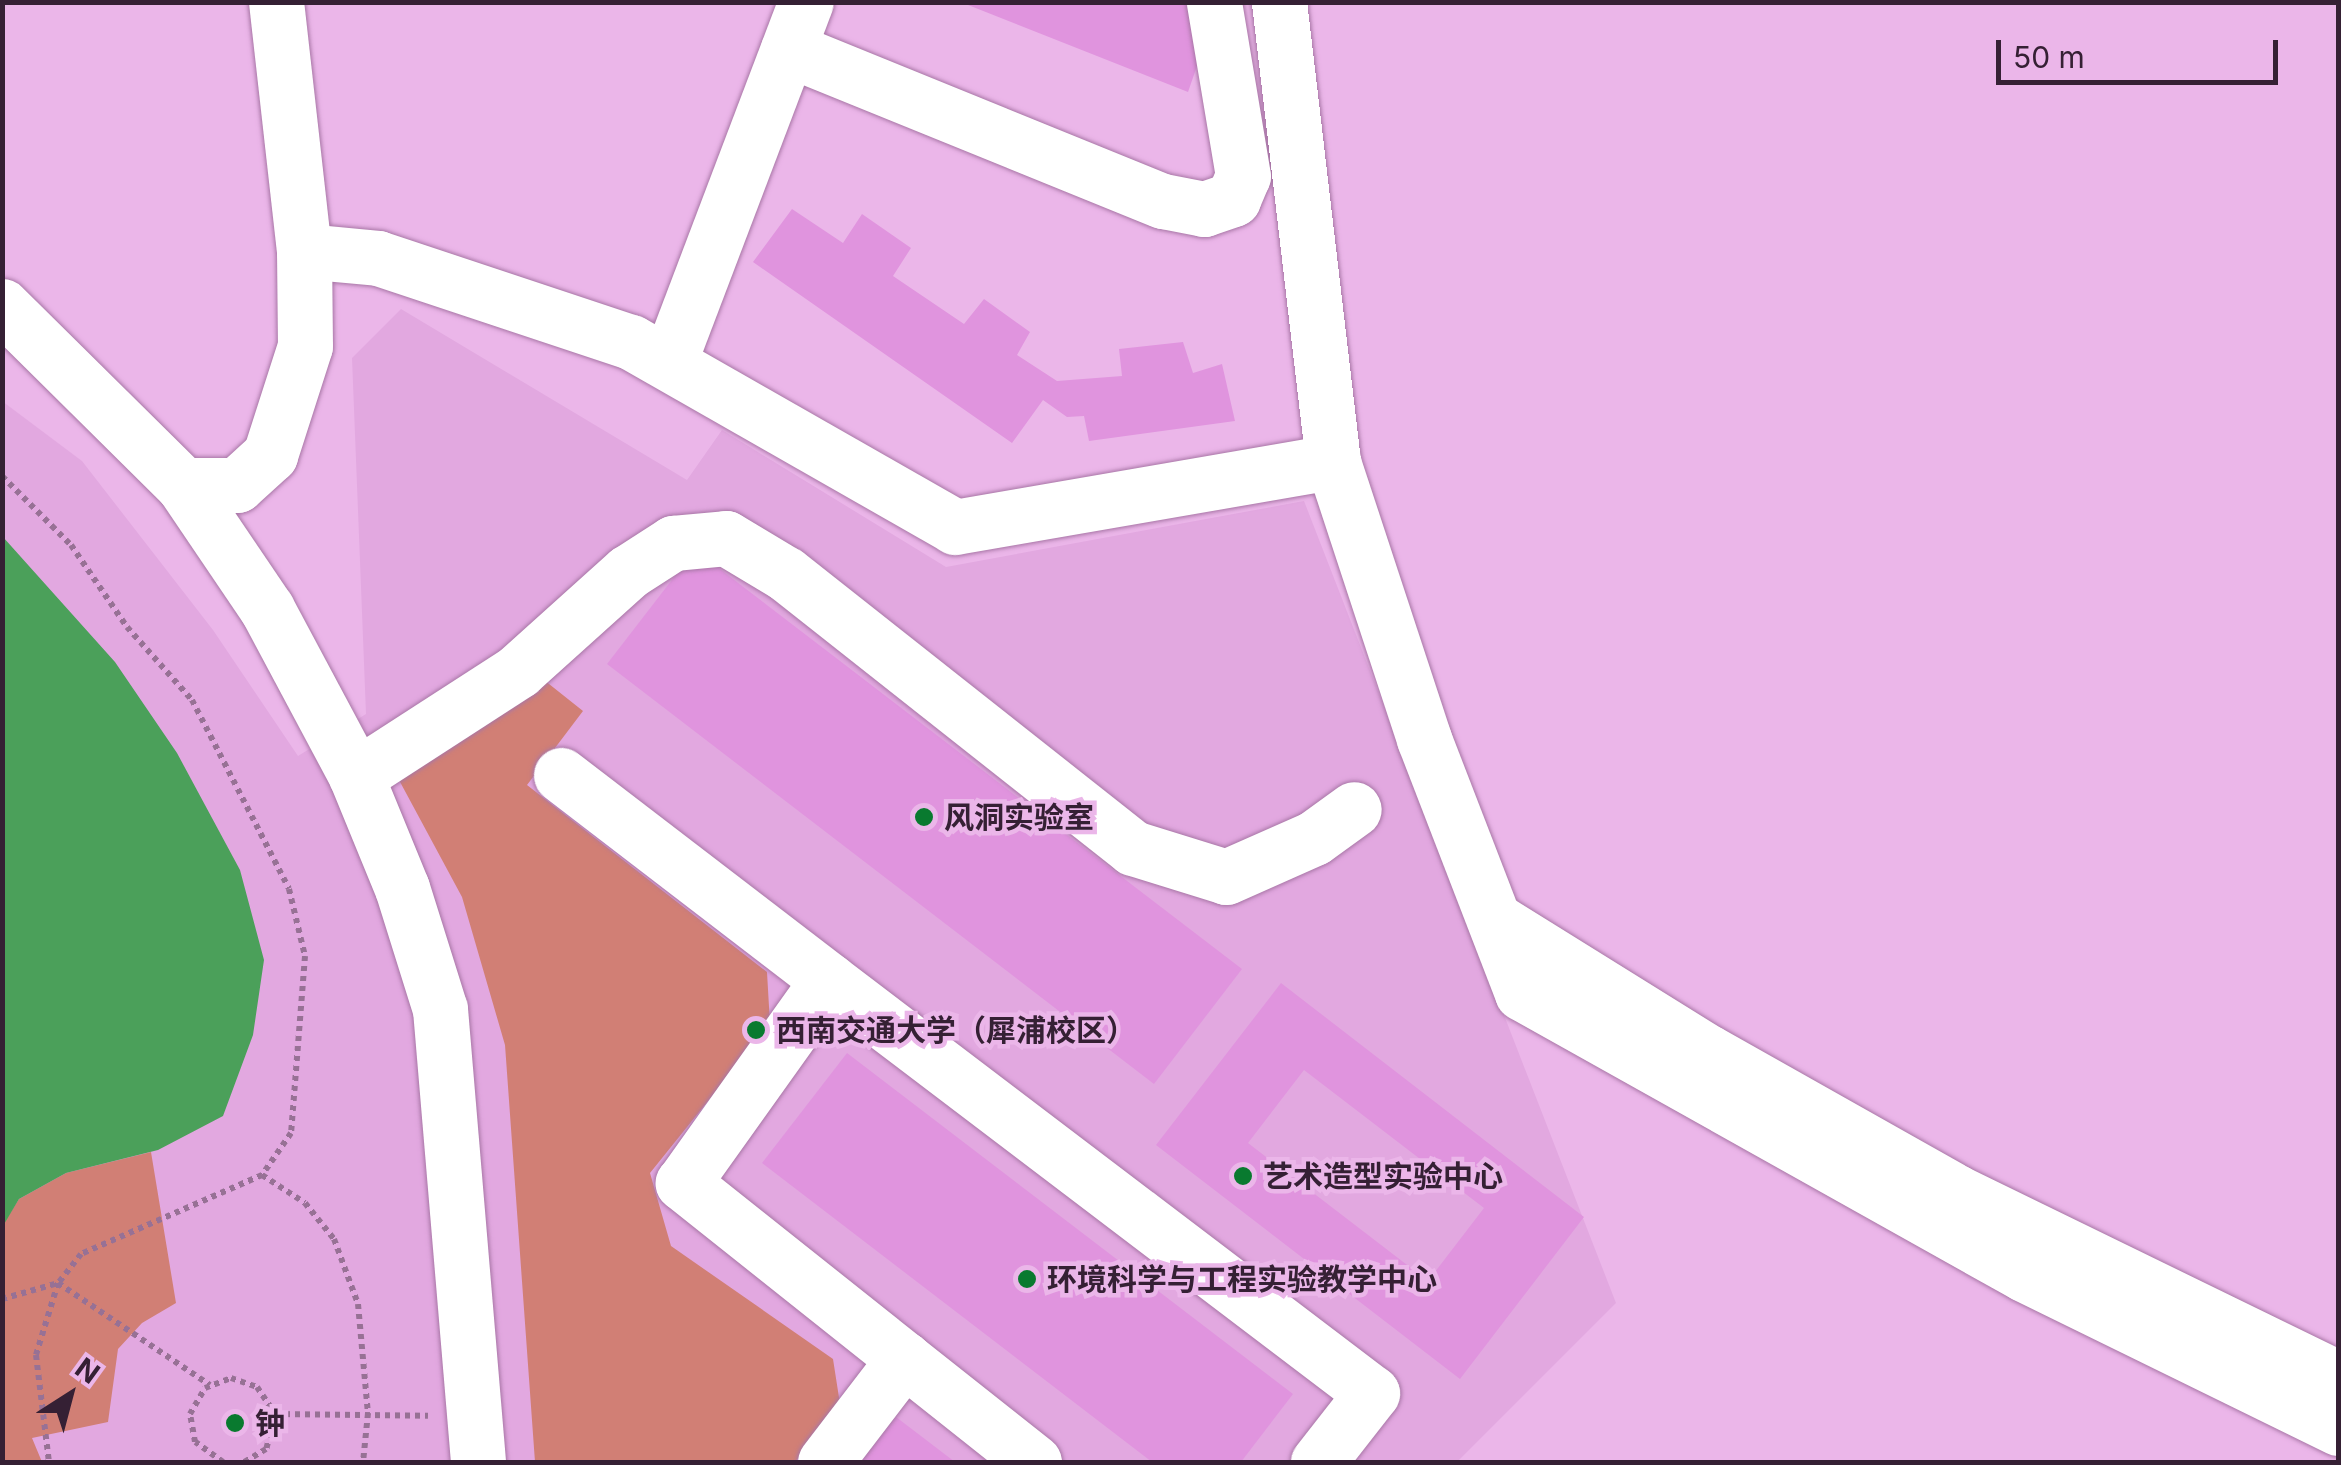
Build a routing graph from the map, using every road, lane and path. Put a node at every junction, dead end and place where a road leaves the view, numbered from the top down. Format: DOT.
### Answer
graph roads {
  1 [pos="276,2"];
  2 [pos="1214,2"];
  3 [pos="1279,2"];
  4 [pos="797,15"];
  5 [pos="304,251"];
  6 [pos="2,306"];
  7 [pos="669,362"];
  8 [pos="1333,462"];
  9 [pos="2,476"];
  10 [pos="183,486"];
  11 [pos="561,775"];
  12 [pos="356,776"];
  13 [pos="1354,809"];
  14 [pos="1494,919"];
  15 [pos="828,980"];
  16 [pos="262,1175"];
  17 [pos="58,1283"];
  18 [pos="2,1299"];
  19 [pos="904,1359"];
  20 [pos="2338,1378"];
  21 [pos="210,1385"];
  22 [pos="368,1413"];
  23 [pos="274,1414"];
  24 [pos="2338,1428"];
  25 [pos="477,1440"];
  26 [pos="49,1462"];
  27 [pos="224,1462"];
  28 [pos="244,1462"];
  29 [pos="363,1462"];
  30 [pos="825,1462"];
  31 [pos="1034,1462"];
  32 [pos="1318,1462"];
  1 -- 5 [label="street"];
  2 -- 4 [label="street"];
  3 -- 8 [label="street"];
  4 -- 7 [label="street"];
  5 -- 7 [label="street"];
  5 -- 10 [label="street"];
  6 -- 10 [label="street"];
  7 -- 8 [label="street"];
  8 -- 14 [label="street"];
  9 -- 16 [label="path"];
  10 -- 12 [label="street"];
  11 -- 15 [label="street"];
  12 -- 13 [label="street"];
  12 -- 25 [label="street"];
  14 -- 20 [label="street"];
  14 -- 24 [label="street"];
  15 -- 19 [label="street"];
  15 -- 32 [label="street"];
  16 -- 17 [label="path"];
  16 -- 22 [label="path"];
  17 -- 18 [label="path"];
  17 -- 21 [label="path"];
  17 -- 26 [label="path"];
  19 -- 30 [label="street"];
  19 -- 31 [label="street"];
  21 -- 23 [label="path"];
  21 -- 27 [label="path"];
  22 -- 23 [label="path"];
  22 -- 25 [label="path"];
  22 -- 29 [label="path"];
  23 -- 28 [label="path"];
}
